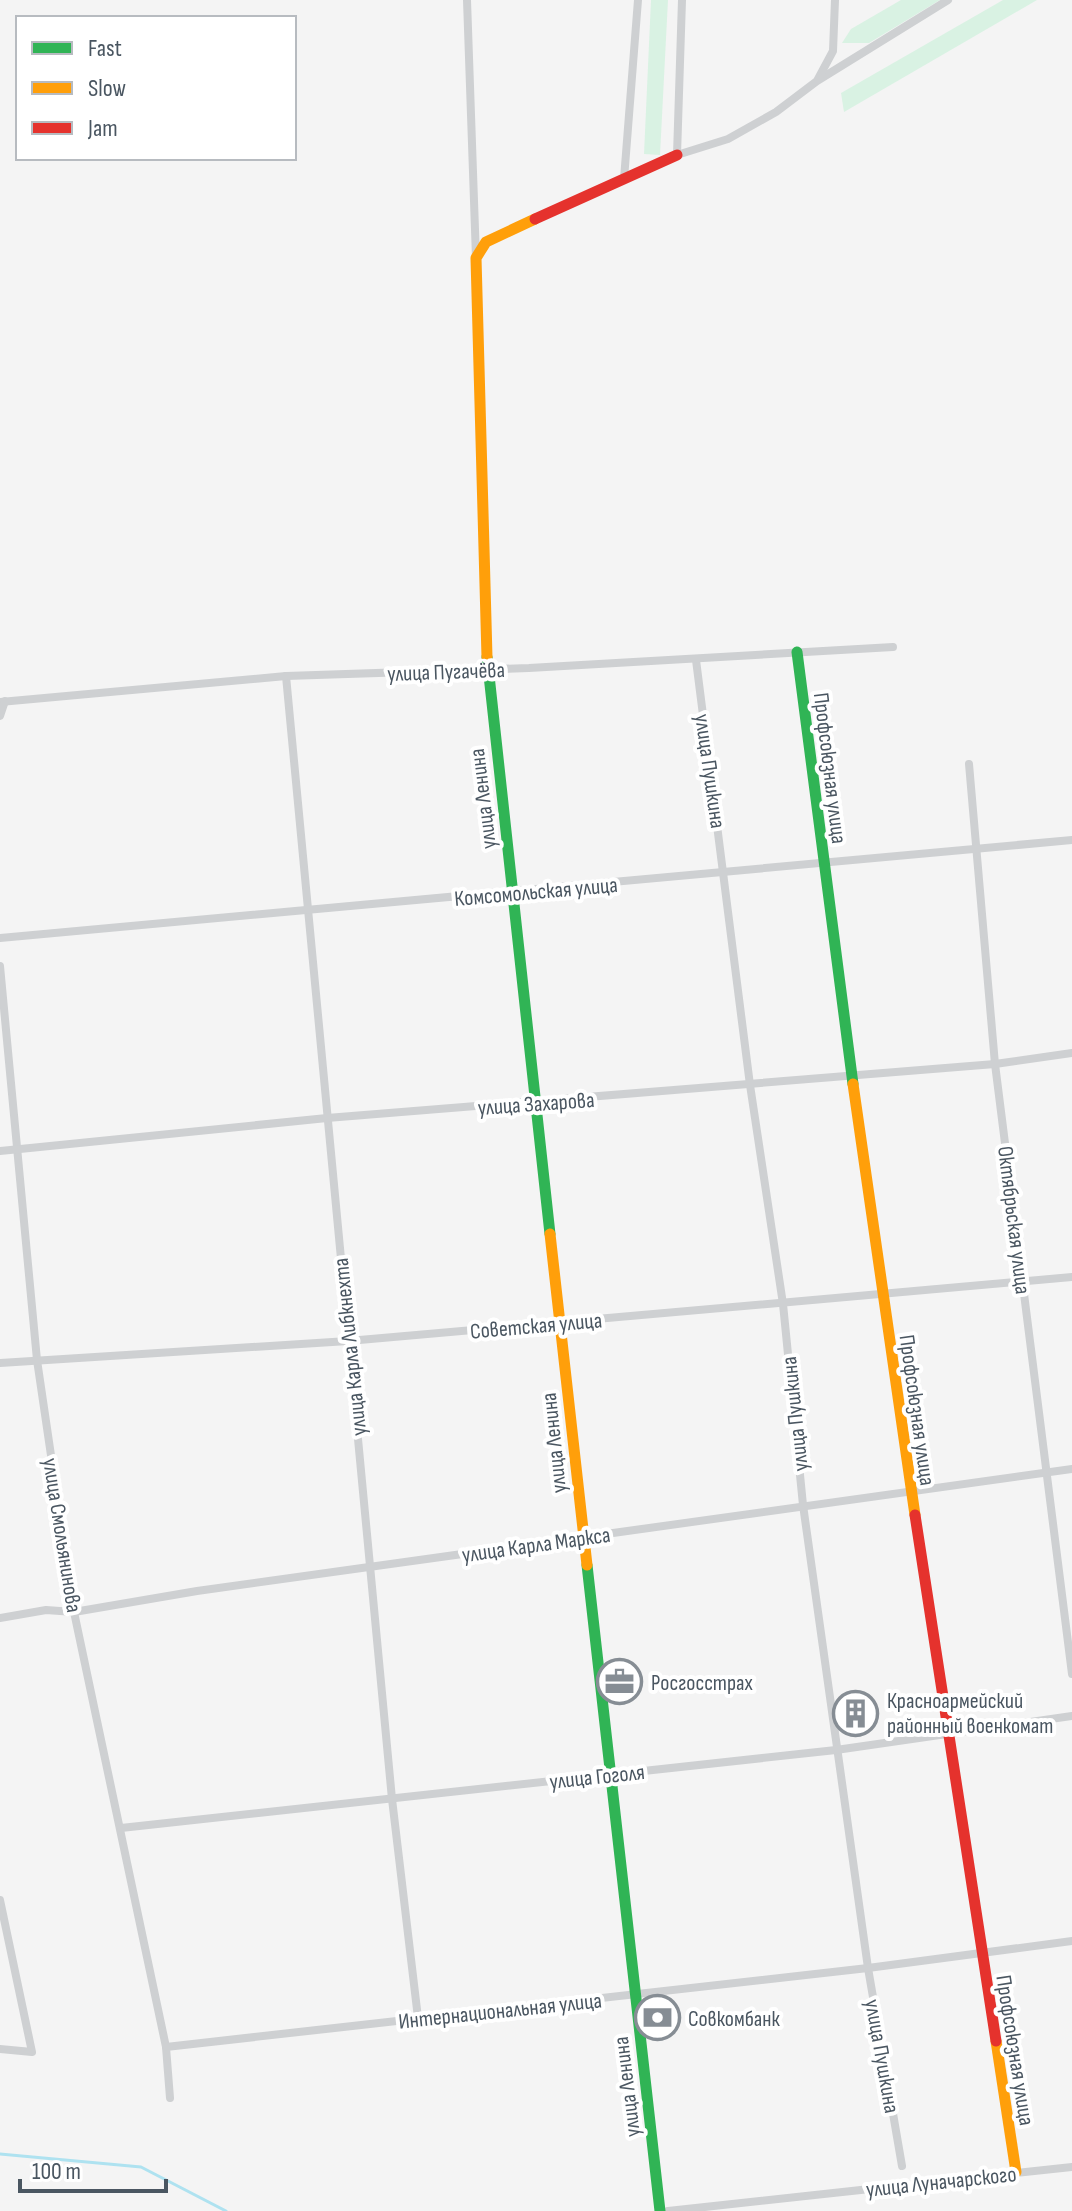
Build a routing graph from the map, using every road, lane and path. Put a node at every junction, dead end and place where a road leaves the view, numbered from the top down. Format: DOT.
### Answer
graph roads {
  1 [pos="467,0"];
  2 [pos="638,0"];
  3 [pos="682,0"];
  4 [pos="835,0"];
  5 [pos="948,0"];
  6 [pos="817,81"];
  7 [pos="677,155"];
  8 [pos="624,179"];
  9 [pos="476,258"];
  10 [pos="893,647"];
  11 [pos="797,652"];
  12 [pos="696,660"];
  13 [pos="487,670"];
  14 [pos="286,676"];
  15 [pos="2,702"];
  16 [pos="0,716"];
  17 [pos="969,764"];
  18 [pos="1072,840"];
  19 [pos="975,850"];
  20 [pos="823,864"];
  21 [pos="725,874"];
  22 [pos="513,894"];
  23 [pos="306,911"];
  24 [pos="0,938"];
  25 [pos="0,966"];
  26 [pos="1072,1053"];
  27 [pos="995,1064"];
  28 [pos="851,1072"];
  29 [pos="750,1085"];
  30 [pos="536,1104"];
  31 [pos="327,1118"];
  32 [pos="17,1149"];
  33 [pos="0,1151"];
  34 [pos="1072,1277"];
  35 [pos="1023,1283"];
  36 [pos="881,1294"];
  37 [pos="783,1304"];
  38 [pos="560,1323"];
  39 [pos="348,1341"];
  40 [pos="37,1360"];
  41 [pos="0,1363"];
  42 [pos="1072,1469"];
  43 [pos="1046,1473"];
  44 [pos="909,1489"];
  45 [pos="803,1505"];
  46 [pos="584,1538"];
  47 [pos="371,1567"];
  48 [pos="74,1612"];
  49 [pos="0,1618"];
  50 [pos="1072,1674"];
  51 [pos="1072,1716"];
  52 [pos="946,1732"];
  53 [pos="836,1750"];
  54 [pos="612,1774"];
  55 [pos="392,1799"];
  56 [pos="121,1828"];
  57 [pos="0,1900"];
  58 [pos="1072,1941"];
  59 [pos="980,1954"];
  60 [pos="868,1968"];
  61 [pos="636,1995"];
  62 [pos="418,2018"];
  63 [pos="166,2047"];
  64 [pos="0,2049"];
  65 [pos="170,2098"];
  66 [pos="902,2166"];
  67 [pos="1072,2167"];
  68 [pos="1016,2172"];
  69 [pos="660,2211"];
  70 [pos="668,2211"];
  1 -- 9 [label="street"];
  2 -- 8 [label="street"];
  3 -- 7 [label="street"];
  4 -- 6 [label="street"];
  5 -- 6 [label="street"];
  6 -- 7 [label="street"];
  7 -- 8 [label="street"];
  8 -- 9 [label="street"];
  9 -- 13 [label="street, улица Ленина"];
  10 -- 11 [label="street, улица Пугачёва"];
  11 -- 12 [label="street, улица Пугачёва"];
  11 -- 20 [label="street, Профсоюзная улица"];
  12 -- 13 [label="street, улица Пугачёва"];
  12 -- 21 [label="street, улица Пушкина"];
  13 -- 14 [label="street, улица Пугачёва"];
  13 -- 22 [label="street, улица Ленина"];
  14 -- 15 [label="street, улица Пугачёва"];
  14 -- 23 [label="street, улица Карла Либкнехта"];
  15 -- 16 [label="street"];
  17 -- 19 [label="street, Октябрьская улица"];
  18 -- 19 [label="street, Комсомольская улица"];
  19 -- 20 [label="street, Комсомольская улица"];
  19 -- 27 [label="street, Октябрьская улица"];
  20 -- 21 [label="street, Комсомольская улица"];
  20 -- 28 [label="street, Профсоюзная улица"];
  21 -- 22 [label="street, Комсомольская улица"];
  21 -- 29 [label="street, улица Пушкина"];
  22 -- 23 [label="street, Комсомольская улица"];
  22 -- 30 [label="street, улица Ленина"];
  23 -- 24 [label="street, Комсомольская улица"];
  23 -- 31 [label="street, улица Карла Либкнехта"];
  25 -- 32 [label="street, улица Смольянинова"];
  26 -- 27 [label="street, улица Захарова"];
  27 -- 28 [label="street, улица Захарова"];
  27 -- 35 [label="street, Октябрьская улица"];
  28 -- 29 [label="street, улица Захарова"];
  28 -- 36 [label="street, Профсоюзная улица"];
  29 -- 30 [label="street, улица Захарова"];
  29 -- 37 [label="street, улица Пушкина"];
  30 -- 31 [label="street, улица Захарова"];
  30 -- 38 [label="street, улица Ленина"];
  31 -- 32 [label="street, улица Захарова"];
  31 -- 39 [label="street, улица Карла Либкнехта"];
  32 -- 33 [label="street, улица Захарова"];
  32 -- 40 [label="street, улица Смольянинова"];
  34 -- 35 [label="street, Советская улица"];
  35 -- 36 [label="street, Советская улица"];
  35 -- 43 [label="street, Октябрьская улица"];
  36 -- 37 [label="street, Советская улица"];
  36 -- 44 [label="street, Профсоюзная улица"];
  37 -- 38 [label="street, Советская улица"];
  37 -- 45 [label="street, улица Пушкина"];
  38 -- 39 [label="street, Советская улица"];
  38 -- 46 [label="street, улица Ленина"];
  39 -- 40 [label="street, Советская улица"];
  39 -- 47 [label="street, улица Карла Либкнехта"];
  40 -- 41 [label="street, Советская улица"];
  40 -- 48 [label="street, улица Смольянинова"];
  42 -- 43 [label="street, улица Карла Маркса"];
  43 -- 44 [label="street, улица Карла Маркса"];
  43 -- 50 [label="street, Октябрьская улица"];
  44 -- 45 [label="street, улица Карла Маркса"];
  44 -- 52 [label="street, Профсоюзная улица"];
  45 -- 46 [label="street, улица Карла Маркса"];
  45 -- 53 [label="street, улица Пушкина"];
  46 -- 47 [label="street, улица Карла Маркса"];
  46 -- 54 [label="street, улица Ленина"];
  47 -- 48 [label="street, улица Карла Маркса"];
  47 -- 55 [label="street, улица Карла Либкнехта"];
  48 -- 49 [label="street, улица Карла Маркса"];
  48 -- 56 [label="street, улица Смольянинова"];
  51 -- 52 [label="street, улица Гоголя"];
  52 -- 53 [label="street, улица Гоголя"];
  52 -- 59 [label="street, Профсоюзная улица"];
  53 -- 54 [label="street, улица Гоголя"];
  53 -- 60 [label="street, улица Пушкина"];
  54 -- 55 [label="street, улица Гоголя"];
  54 -- 61 [label="street, улица Ленина"];
  55 -- 56 [label="street, улица Гоголя"];
  55 -- 62 [label="street, улица Карла Либкнехта"];
  56 -- 63 [label="street, улица Смольянинова"];
  57 -- 64 [label="street"];
  58 -- 59 [label="street, Интернациональная улица"];
  59 -- 60 [label="street, Интернациональная улица"];
  59 -- 68 [label="street, Профсоюзная улица"];
  60 -- 61 [label="street, Интернациональная улица"];
  60 -- 66 [label="street, улица Пушкина"];
  61 -- 62 [label="street, Интернациональная улица"];
  61 -- 69 [label="street, улица Ленина"];
  62 -- 63 [label="street, Интернациональная улица"];
  63 -- 65 [label="street, улица Смольянинова"];
  67 -- 68 [label="street, улица Луначарского"];
  68 -- 70 [label="street, улица Луначарского"];
}
